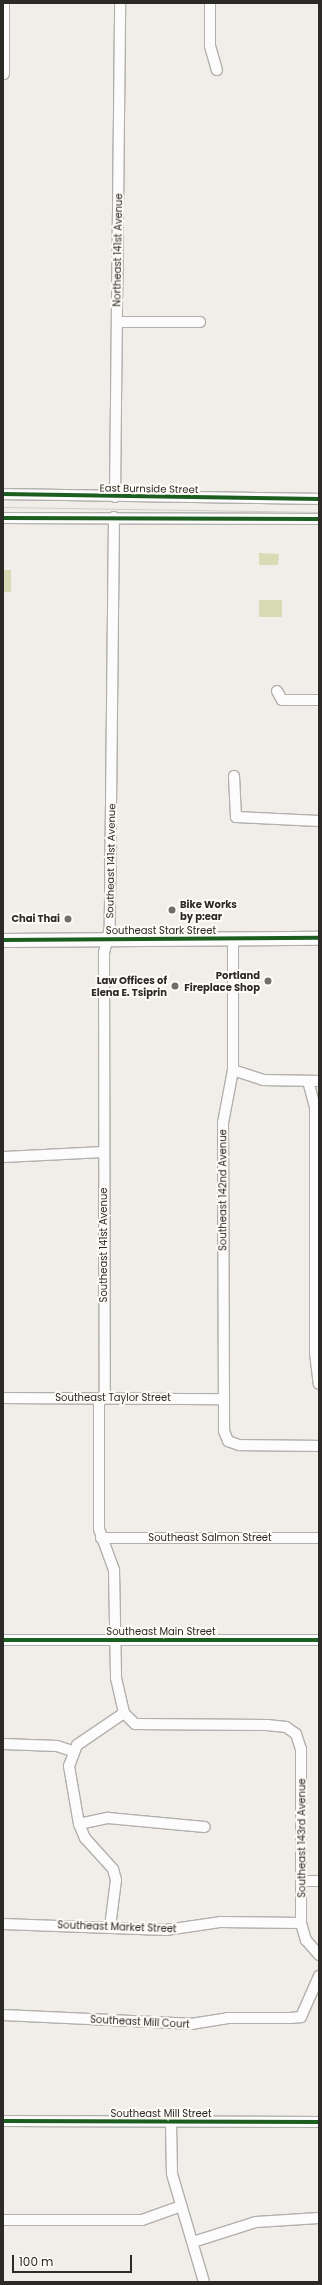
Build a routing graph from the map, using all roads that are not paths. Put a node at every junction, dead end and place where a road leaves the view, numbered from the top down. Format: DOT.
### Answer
graph roads {
  1 [pos="4,3"];
  2 [pos="120,3"];
  3 [pos="210,3"];
  4 [pos="217,70"];
  5 [pos="4,74"];
  6 [pos="117,322"];
  7 [pos="200,322"];
  8 [pos="3,494"];
  9 [pos="115,497"];
  10 [pos="319,499"];
  11 [pos="114,517"];
  12 [pos="3,518"];
  13 [pos="319,520"];
  14 [pos="277,691"];
  15 [pos="319,700"];
  16 [pos="234,776"];
  17 [pos="319,821"];
  18 [pos="319,938"];
  19 [pos="107,939"];
  20 [pos="232,939"];
  21 [pos="3,940"];
  22 [pos="233,1070"];
  23 [pos="308,1081"];
  24 [pos="319,1081"];
  25 [pos="104,1152"];
  26 [pos="3,1157"];
  27 [pos="317,1254"];
  28 [pos="317,1353"];
  29 [pos="319,1384"];
  30 [pos="3,1398"];
  31 [pos="102,1398"];
  32 [pos="224,1399"];
  33 [pos="319,1446"];
  34 [pos="101,1538"];
  35 [pos="319,1538"];
  36 [pos="3,1640"];
  37 [pos="115,1640"];
  38 [pos="319,1640"];
  39 [pos="124,1713"];
  40 [pos="3,1744"];
  41 [pos="72,1751"];
  42 [pos="79,1824"];
  43 [pos="205,1827"];
  44 [pos="302,1881"];
  45 [pos="319,1881"];
  46 [pos="302,1923"];
  47 [pos="3,1924"];
  48 [pos="110,1927"];
  49 [pos="319,1955"];
  50 [pos="319,1976"];
  51 [pos="3,2015"];
  52 [pos="3,2121"];
  53 [pos="171,2122"];
  54 [pos="319,2122"];
  55 [pos="181,2206"];
  56 [pos="319,2218"];
  57 [pos="3,2220"];
  58 [pos="192,2242"];
  59 [pos="204,2282"];
  1 -- 5 [label="street"];
  2 -- 6 [label="street, Northeast 141st Avenue"];
  3 -- 4 [label="street"];
  6 -- 7 [label="street"];
  6 -- 9 [label="street, Northeast 141st Avenue"];
  8 -- 9 [label="street, East Burnside Street"];
  9 -- 10 [label="street, East Burnside Street"];
  11 -- 12 [label="street"];
  11 -- 13 [label="street"];
  11 -- 19 [label="street, Southeast 141st Avenue"];
  14 -- 15 [label="street"];
  16 -- 17 [label="street"];
  18 -- 20 [label="main road, Southeast Stark Street"];
  19 -- 20 [label="main road, Southeast Stark Street"];
  19 -- 21 [label="main road, Southeast Stark Street"];
  19 -- 25 [label="street, Southeast 141st Avenue"];
  20 -- 22 [label="street, Southeast 142nd Avenue"];
  22 -- 23 [label="street"];
  22 -- 32 [label="street, Southeast 142nd Avenue"];
  23 -- 24 [label="street"];
  23 -- 27 [label="street"];
  25 -- 26 [label="street"];
  25 -- 31 [label="street, Southeast 141st Avenue"];
  27 -- 28 [label="street"];
  28 -- 29 [label="street"];
  30 -- 31 [label="street, Southeast Taylor Street"];
  31 -- 32 [label="street, Southeast Taylor Street"];
  31 -- 34 [label="street, Southeast 141st Avenue"];
  32 -- 33 [label="street, Southeast 142nd Avenue"];
  34 -- 35 [label="street, Southeast Salmon Street"];
  34 -- 37 [label="street, Southeast 141st Avenue"];
  36 -- 37 [label="street, Southeast Main Street"];
  37 -- 38 [label="street, Southeast Main Street"];
  37 -- 39 [label="street, Southeast 141st Avenue"];
  39 -- 41 [label="street"];
  39 -- 44 [label="street, Southeast 143rd Avenue"];
  40 -- 41 [label="street"];
  41 -- 42 [label="street"];
  42 -- 43 [label="street"];
  42 -- 48 [label="street"];
  44 -- 45 [label="street"];
  44 -- 46 [label="street, Southeast 143rd Avenue"];
  46 -- 48 [label="street, Southeast Market Street"];
  46 -- 49 [label="street, Southeast 143rd Avenue"];
  47 -- 48 [label="street, Southeast Market Street"];
  50 -- 51 [label="street, Southeast Mill Court"];
  52 -- 53 [label="street, Southeast Mill Street"];
  53 -- 54 [label="street, Southeast Mill Street"];
  53 -- 55 [label="street"];
  55 -- 57 [label="street"];
  55 -- 58 [label="street"];
  56 -- 58 [label="street"];
  58 -- 59 [label="street"];
}
